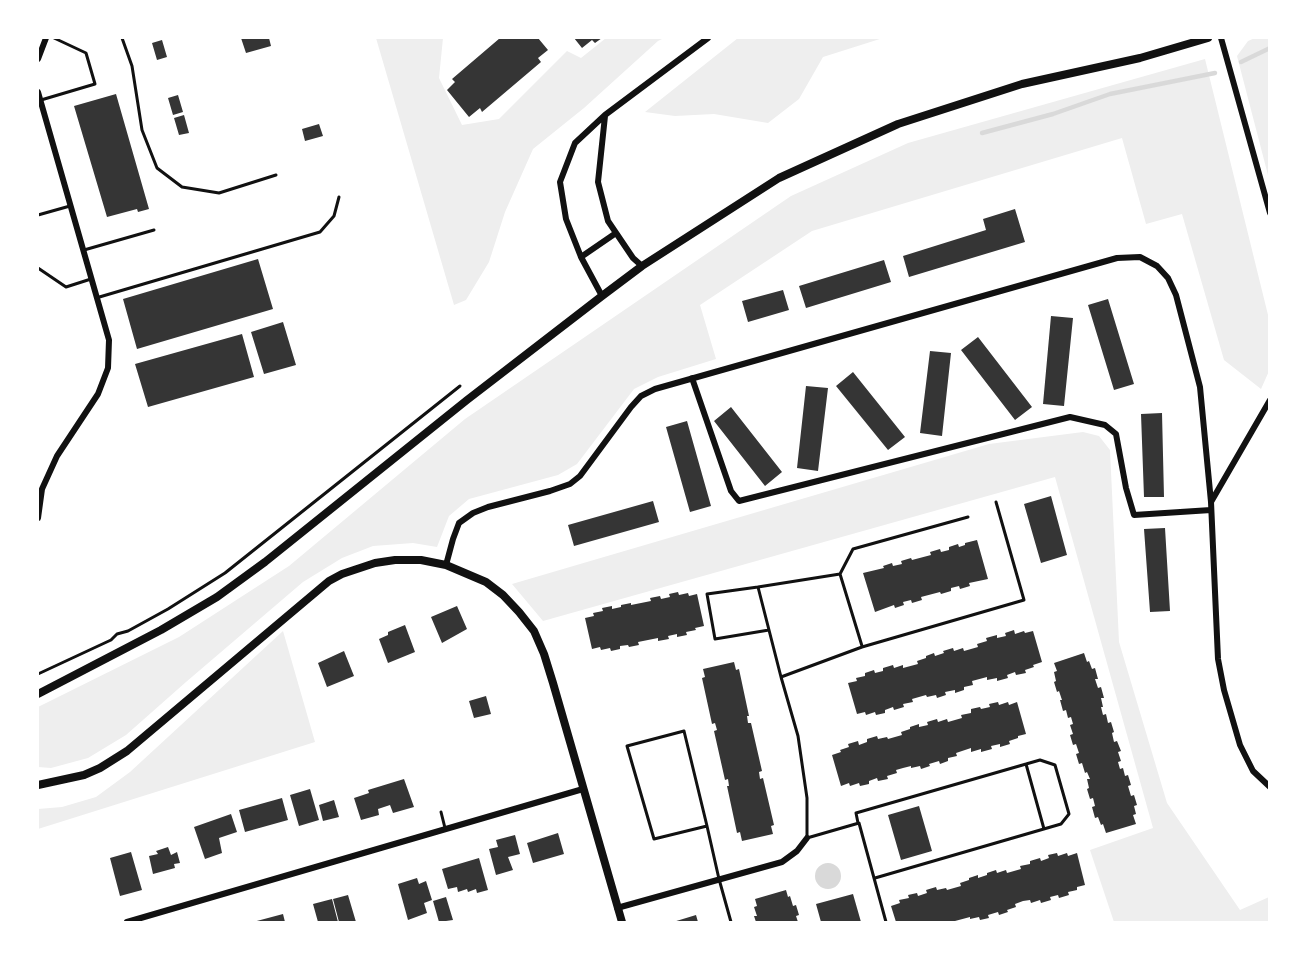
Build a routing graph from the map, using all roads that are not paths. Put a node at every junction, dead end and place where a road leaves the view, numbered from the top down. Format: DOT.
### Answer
graph roads {
  1 [pos="46,38"];
  2 [pos="54,38"];
  3 [pos="122,38"];
  4 [pos="708,38"];
  5 [pos="1208,38"];
  6 [pos="1221,38"];
  7 [pos="38,59"];
  8 [pos="38,92"];
  9 [pos="40,100"];
  10 [pos="605,115"];
  11 [pos="276,175"];
  12 [pos="339,197"];
  13 [pos="70,206"];
  14 [pos="1269,213"];
  15 [pos="38,215"];
  16 [pos="154,230"];
  17 [pos="616,233"];
  18 [pos="83,250"];
  19 [pos="581,257"];
  20 [pos="642,266"];
  21 [pos="38,268"];
  22 [pos="91,279"];
  23 [pos="602,296"];
  24 [pos="96,298"];
  25 [pos="692,378"];
  26 [pos="1269,400"];
  27 [pos="996,502"];
  28 [pos="1211,506"];
  29 [pos="38,514"];
  30 [pos="968,517"];
  31 [pos="446,565"];
  32 [pos="840,574"];
  33 [pos="758,587"];
  34 [pos="769,630"];
  35 [pos="862,646"];
  36 [pos="781,677"];
  37 [pos="38,694"];
  38 [pos="1026,764"];
  39 [pos="38,785"];
  40 [pos="1269,787"];
  41 [pos="583,789"];
  42 [pos="441,812"];
  43 [pos="859,823"];
  44 [pos="706,826"];
  45 [pos="1044,828"];
  46 [pos="446,829"];
  47 [pos="807,838"];
  48 [pos="875,878"];
  49 [pos="719,879"];
  50 [pos="617,908"];
  51 [pos="127,922"];
  52 [pos="622,922"];
  53 [pos="731,922"];
  54 [pos="886,922"];
  1 -- 7 [label="street"];
  2 -- 9 [label="lane"];
  3 -- 11 [label="lane"];
  4 -- 10 [label="street"];
  5 -- 20 [label="street"];
  6 -- 14 [label="street"];
  8 -- 9 [label="street"];
  9 -- 13 [label="street"];
  10 -- 17 [label="street"];
  10 -- 19 [label="street"];
  12 -- 24 [label="lane"];
  13 -- 15 [label="lane"];
  13 -- 18 [label="street"];
  16 -- 18 [label="lane"];
  17 -- 19 [label="street"];
  17 -- 20 [label="street"];
  18 -- 22 [label="street"];
  19 -- 23 [label="street"];
  20 -- 23 [label="street"];
  21 -- 22 [label="lane"];
  22 -- 24 [label="street"];
  23 -- 37 [label="street"];
  24 -- 29 [label="street"];
  25 -- 28 [label="street"];
  25 -- 28 [label="street"];
  25 -- 31 [label="street"];
  26 -- 28 [label="street"];
  27 -- 35 [label="lane"];
  28 -- 40 [label="street"];
  30 -- 32 [label="lane"];
  31 -- 39 [label="street"];
  31 -- 41 [label="street"];
  32 -- 33 [label="lane"];
  32 -- 35 [label="lane"];
  33 -- 34 [label="lane"];
  33 -- 34 [label="lane"];
  34 -- 36 [label="lane"];
  35 -- 36 [label="lane"];
  36 -- 47 [label="lane"];
  38 -- 43 [label="lane"];
  38 -- 45 [label="lane"];
  38 -- 45 [label="lane"];
  41 -- 46 [label="street"];
  41 -- 50 [label="street"];
  42 -- 46 [label="lane"];
  43 -- 47 [label="lane"];
  43 -- 48 [label="lane"];
  44 -- 44 [label="lane"];
  44 -- 49 [label="lane"];
  45 -- 48 [label="lane"];
  46 -- 51 [label="street"];
  47 -- 49 [label="street"];
  48 -- 54 [label="lane"];
  49 -- 50 [label="street"];
  49 -- 53 [label="lane"];
  50 -- 52 [label="street"];
}
